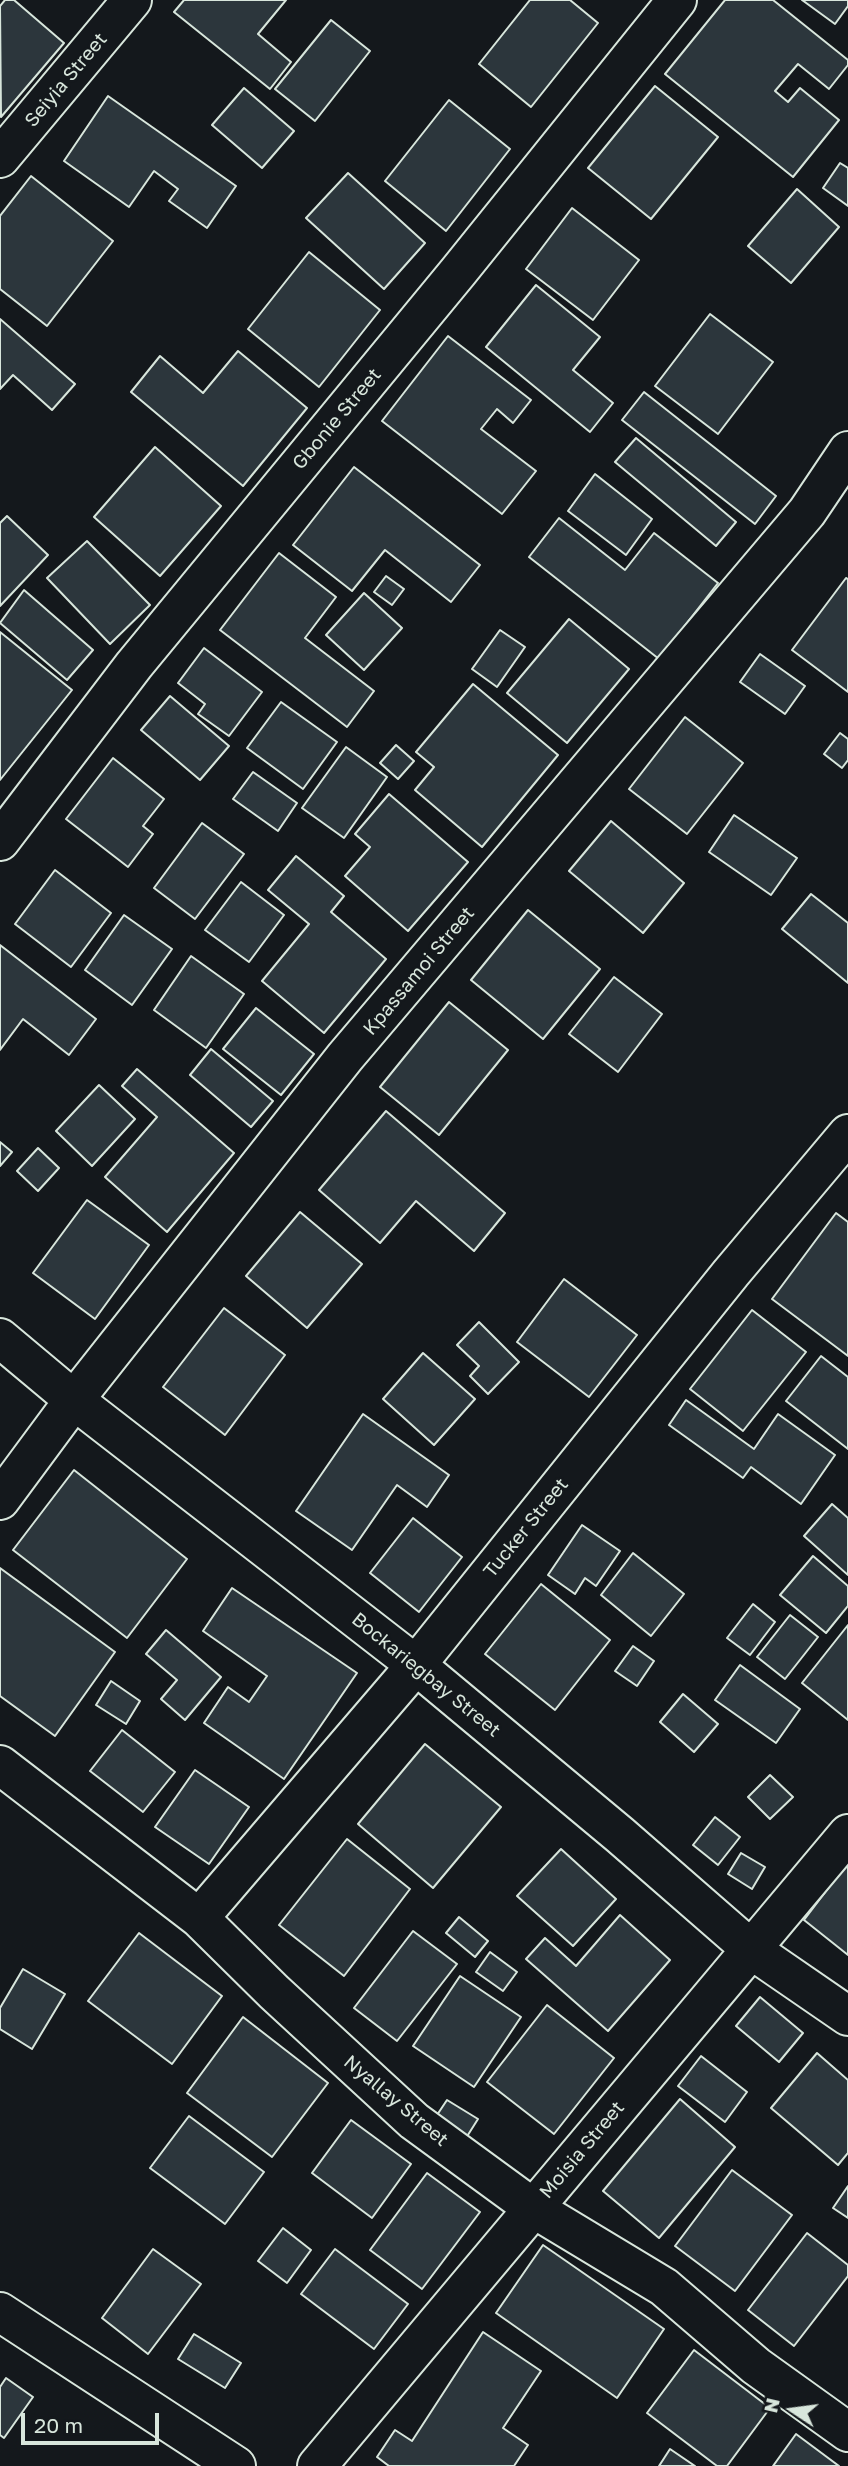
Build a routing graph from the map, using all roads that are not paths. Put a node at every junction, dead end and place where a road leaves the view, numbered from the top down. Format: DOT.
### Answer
graph roads {
  1 [pos="132,0"];
  2 [pos="677,0"];
  3 [pos="0,158"];
  4 [pos="848,451"];
  5 [pos="0,841"];
  6 [pos="848,1134"];
  7 [pos="0,1338"];
  8 [pos="74,1400"];
  9 [pos="0,1500"];
  10 [pos="416,1665"];
  11 [pos="0,1765"];
  12 [pos="848,1834"];
  13 [pos="200,1918"];
  14 [pos="752,1950"];
  15 [pos="848,2017"];
  16 [pos="534,2207"];
  17 [pos="0,2312"];
  18 [pos="848,2432"];
  19 [pos="236,2466"];
  20 [pos="317,2466"];
  1 -- 3 [label="street, Seiyia Street"];
  2 -- 5 [label="street, Gbonie Street"];
  4 -- 8 [label="street, Kpassamoi Street"];
  6 -- 10 [label="street, Tucker Street"];
  7 -- 8 [label="street, Bockariegbay Street"];
  8 -- 9 [label="street, Kpassamoi Street"];
  8 -- 10 [label="street, Bockariegbay Street"];
  10 -- 13 [label="street, Tucker Street"];
  10 -- 14 [label="street, Bockariegbay Street"];
  11 -- 13 [label="street, Nyallay Street"];
  12 -- 14 [label="street, Moisia Street"];
  13 -- 16 [label="street, Nyallay Street"];
  14 -- 15 [label="street, Bockariegbay Street"];
  14 -- 16 [label="street, Moisia Street"];
  16 -- 18 [label="street, Nyallay Street"];
  16 -- 20 [label="street, Moisia Street"];
  17 -- 19 [label="street"];
}
